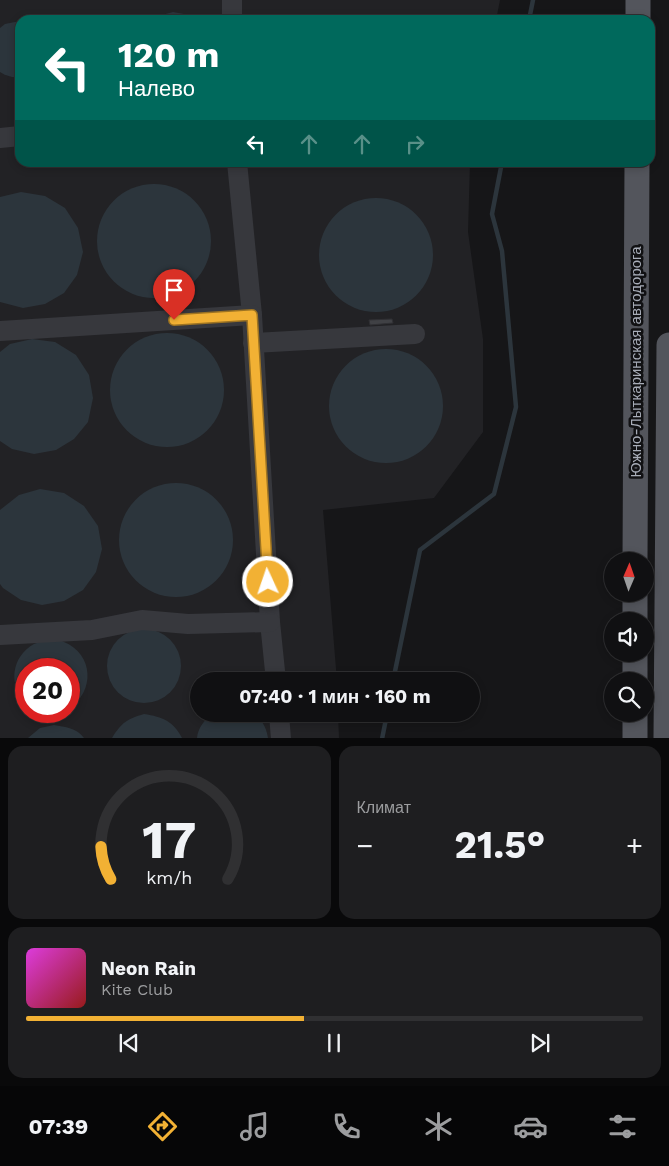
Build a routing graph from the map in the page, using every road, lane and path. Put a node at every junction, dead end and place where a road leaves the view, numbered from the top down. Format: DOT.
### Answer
graph roads {
  1 [pos="232,0"];
  2 [pos="638,0"];
  3 [pos="232,15"];
  4 [pos="638,15"];
  5 [pos="15,136"];
  6 [pos="0,138"];
  7 [pos="237,167"];
  8 [pos="637,167"];
  9 [pos="252,315"];
  10 [pos="0,331"];
  11 [pos="415,334"];
  12 [pos="253,343"];
  13 [pos="669,345"];
  14 [pos="635,552"];
  15 [pos="270,622"];
  16 [pos="0,635"];
  17 [pos="275,672"];
  18 [pos="280,722"];
  19 [pos="635,722"];
  20 [pos="281,738"];
  21 [pos="635,738"];
  22 [pos="666,738"];
  1 -- 3 [label="lane"];
  2 -- 4 [label="main road"];
  5 -- 6 [label="lane"];
  7 -- 9 [label="lane"];
  8 -- 14 [label="main road, Южно-Лыткаринская автодорога"];
  9 -- 10 [label="lane"];
  9 -- 12 [label="lane"];
  11 -- 12 [label="lane"];
  12 -- 15 [label="lane"];
  13 -- 22 [label="main road"];
  15 -- 16 [label="lane"];
  15 -- 17 [label="lane"];
  18 -- 20 [label="lane"];
  19 -- 21 [label="main road"];
}
